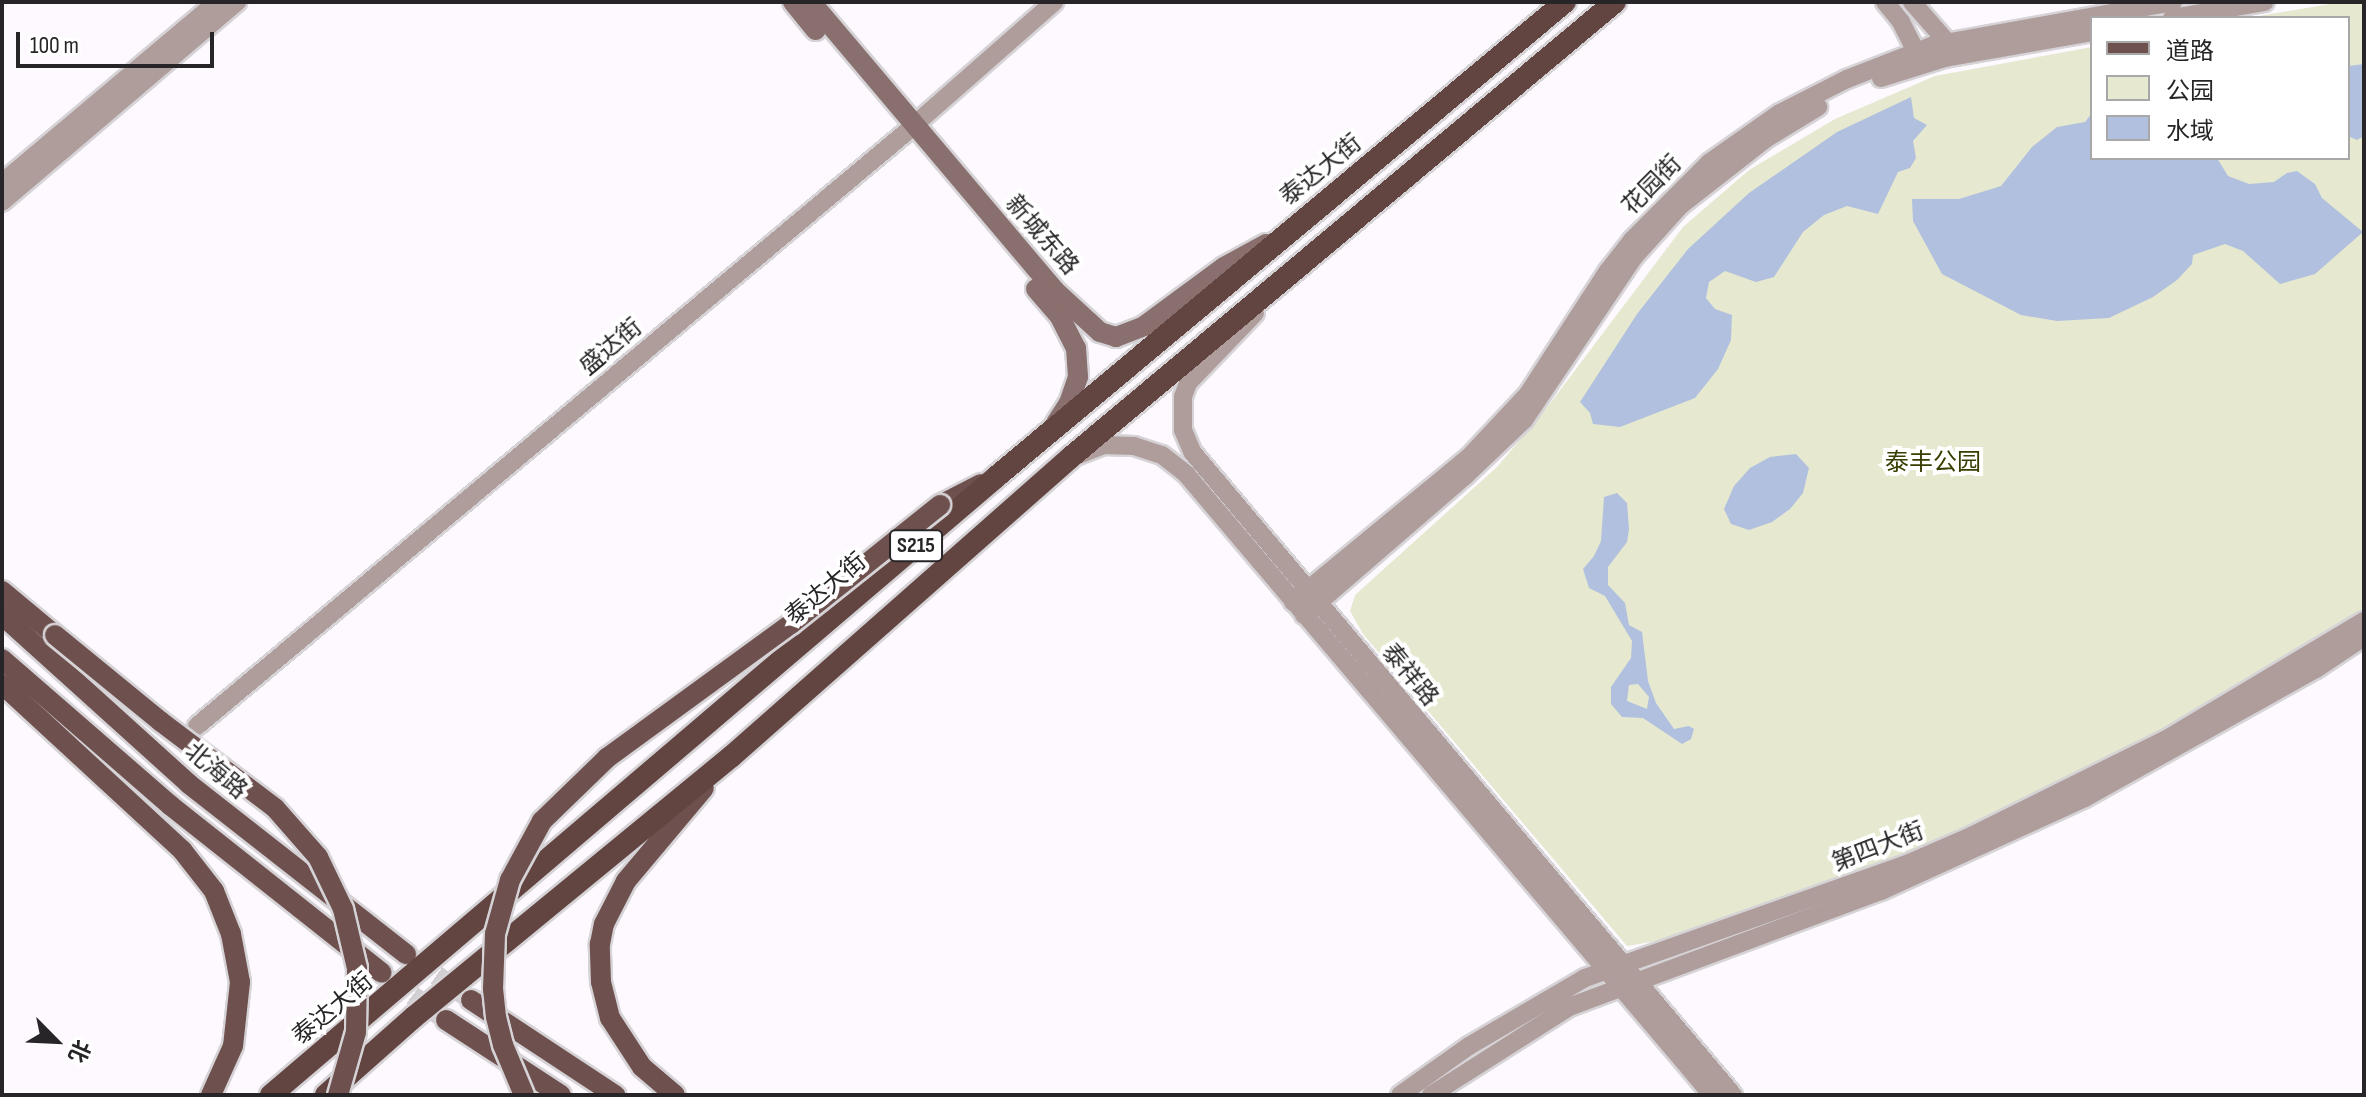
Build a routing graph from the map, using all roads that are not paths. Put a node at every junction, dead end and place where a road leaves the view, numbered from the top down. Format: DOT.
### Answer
graph roads {
  1 [pos="217,2"];
  2 [pos="237,2"];
  3 [pos="793,2"];
  4 [pos="811,2"];
  5 [pos="1054,2"];
  6 [pos="1565,2"];
  7 [pos="1615,2"];
  8 [pos="1885,2"];
  9 [pos="1912,2"];
  10 [pos="2173,2"];
  11 [pos="2265,2"];
  12 [pos="2094,16"];
  13 [pos="2184,16"];
  14 [pos="2090,17"];
  15 [pos="2090,32"];
  16 [pos="1947,42"];
  17 [pos="1916,52"];
  18 [pos="909,130"];
  19 [pos="2,183"];
  20 [pos="2,202"];
  21 [pos="1284,235"];
  22 [pos="1288,276"];
  23 [pos="1051,431"];
  24 [pos="1071,457"];
  25 [pos="996,477"];
  26 [pos="2,591"];
  27 [pos="1305,603"];
  28 [pos="2,615"];
  29 [pos="2364,621"];
  30 [pos="2364,637"];
  31 [pos="2,659"];
  32 [pos="2,684"];
  33 [pos="197,726"];
  34 [pos="732,756"];
  35 [pos="406,954"];
  36 [pos="1614,967"];
  37 [pos="382,973"];
  38 [pos="1629,984"];
  39 [pos="471,1000"];
  40 [pos="446,1020"];
  41 [pos="211,1095"];
  42 [pos="271,1095"];
  43 [pos="326,1095"];
  44 [pos="338,1095"];
  45 [pos="524,1095"];
  46 [pos="561,1095"];
  47 [pos="615,1095"];
  48 [pos="675,1095"];
  49 [pos="1400,1095"];
  50 [pos="1431,1095"];
  51 [pos="1712,1095"];
  52 [pos="1733,1095"];
  1 -- 19 [label="street"];
  2 -- 20 [label="street"];
  3 -- 18 [label="main road, 新城东路"];
  4 -- 18 [label="main road, 新城东路"];
  5 -- 18 [label="street, 盛达街"];
  6 -- 21 [label="highway, 泰达大街 / S215"];
  7 -- 22 [label="highway, S215"];
  8 -- 17 [label="street"];
  9 -- 16 [label="street"];
  10 -- 12 [label="street, 花园街"];
  11 -- 13 [label="street"];
  14 -- 16 [label="street, 花园街"];
  15 -- 27 [label="street, 花园街"];
  16 -- 17 [label="street, 花园街"];
  17 -- 27 [label="street, 花园街"];
  18 -- 21 [label="main road, 新城东路"];
  18 -- 23 [label="main road, 新城东路"];
  18 -- 33 [label="street, 盛达街"];
  21 -- 23 [label="highway, 泰达大街 / S215"];
  22 -- 24 [label="highway, S215"];
  22 -- 27 [label="street, 泰祥路"];
  23 -- 25 [label="highway, 泰达大街 / S215"];
  24 -- 27 [label="street, 泰祥路"];
  24 -- 34 [label="highway, S215"];
  25 -- 42 [label="highway, 泰达大街 / S215"];
  25 -- 45 [label="main road, bridge"];
  26 -- 44 [label="main road, bridge"];
  27 -- 36 [label="street, 泰祥路"];
  28 -- 35 [label="main road, 北海路"];
  29 -- 36 [label="street, 第四大街"];
  30 -- 38 [label="street, 第四大街"];
  31 -- 37 [label="main road"];
  32 -- 41 [label="main road"];
  34 -- 43 [label="highway, S215"];
  34 -- 48 [label="main road"];
  36 -- 38 [label="street, 泰祥路"];
  36 -- 49 [label="street, 第四大街"];
  38 -- 50 [label="street, 第四大街"];
  38 -- 51 [label="street, 泰祥路"];
  38 -- 52 [label="street, 泰祥路"];
  39 -- 47 [label="main road"];
  40 -- 46 [label="main road"];
}
